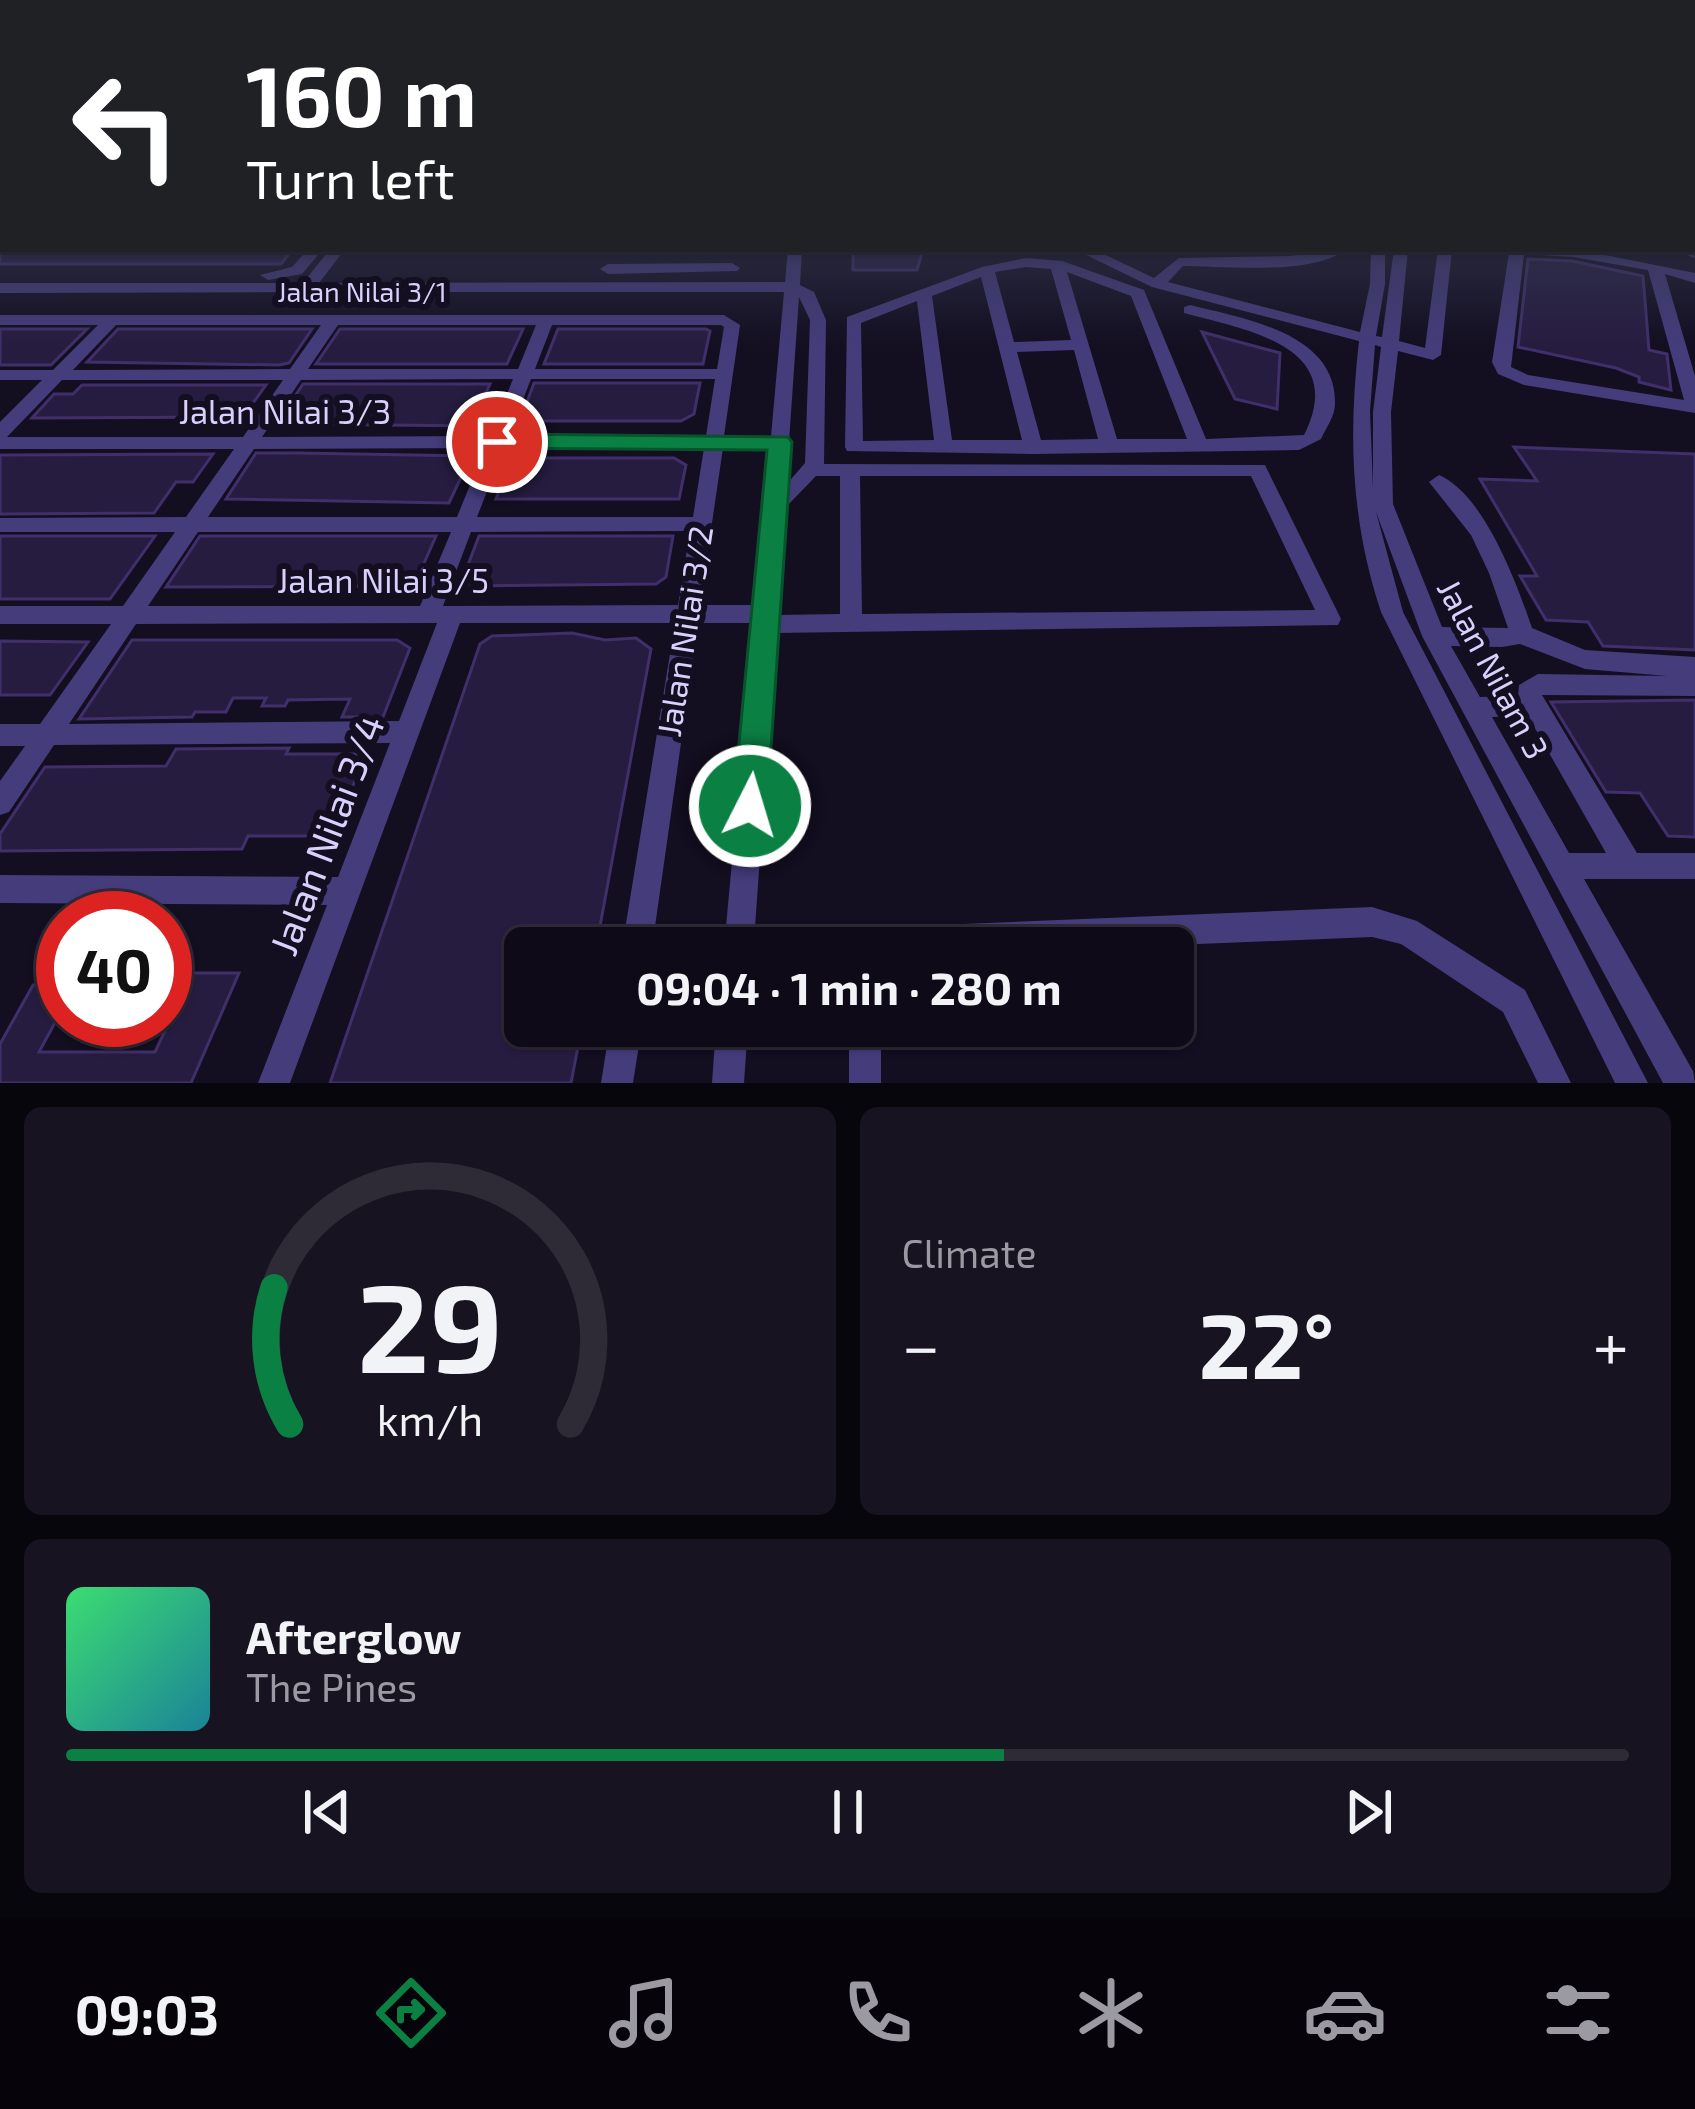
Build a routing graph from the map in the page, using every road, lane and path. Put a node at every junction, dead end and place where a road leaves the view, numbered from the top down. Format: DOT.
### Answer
graph roads {
  1 [pos="313,252"];
  2 [pos="336,252"];
  3 [pos="613,252"];
  4 [pos="734,252"];
  5 [pos="795,252"];
  6 [pos="1088,252"];
  7 [pos="1337,252"];
  8 [pos="1378,252"];
  9 [pos="1400,252"];
  10 [pos="1444,252"];
  11 [pos="1514,252"];
  12 [pos="1558,252"];
  13 [pos="1057,264"];
  14 [pos="1655,267"];
  15 [pos="732,268"];
  16 [pos="987,270"];
  17 [pos="0,274"];
  18 [pos="605,278"];
  19 [pos="1695,278"];
  20 [pos="1157,284"];
  21 [pos="0,288"];
  22 [pos="792,293"];
  23 [pos="924,293"];
  24 [pos="303,294"];
  25 [pos="0,302"];
  26 [pos="727,302"];
  27 [pos="1190,310"];
  28 [pos="0,320"];
  29 [pos="112,320"];
  30 [pos="333,320"];
  31 [pos="546,320"];
  32 [pos="1378,342"];
  33 [pos="1081,345"];
  34 [pos="1010,347"];
  35 [pos="817,369"];
  36 [pos="852,369"];
  37 [pos="0,374"];
  38 [pos="58,374"];
  39 [pos="296,374"];
  40 [pos="524,374"];
  41 [pos="724,374"];
  42 [pos="1695,407"];
  43 [pos="0,433"];
  44 [pos="249,442"];
  45 [pos="497,442"];
  46 [pos="714,442"];
  47 [pos="780,442"];
  48 [pos="0,443"];
  49 [pos="1198,445"];
  50 [pos="1109,446"];
  51 [pos="944,448"];
  52 [pos="1034,448"];
  53 [pos="811,470"];
  54 [pos="850,471"];
  55 [pos="1438,482"];
  56 [pos="775,506"];
  57 [pos="192,524"];
  58 [pos="464,524"];
  59 [pos="702,524"];
  60 [pos="0,525"];
  61 [pos="0,614"];
  62 [pos="130,614"];
  63 [pos="440,614"];
  64 [pos="688,614"];
  65 [pos="765,619"];
  66 [pos="851,624"];
  67 [pos="1522,634"];
  68 [pos="1434,636"];
  69 [pos="1695,667"];
  70 [pos="1695,686"];
  71 [pos="1535,706"];
  72 [pos="1473,707"];
  73 [pos="407,732"];
  74 [pos="0,735"];
  75 [pos="46,735"];
  76 [pos="0,802"];
  77 [pos="1628,864"];
  78 [pos="1561,866"];
  79 [pos="1695,866"];
  80 [pos="0,889"];
  81 [pos="347,891"];
  82 [pos="641,927"];
  83 [pos="740,927"];
  84 [pos="1194,930"];
  85 [pos="623,1047"];
  86 [pos="731,1047"];
  87 [pos="865,1047"];
  88 [pos="274,1083"];
  89 [pos="617,1083"];
  90 [pos="728,1083"];
  91 [pos="865,1083"];
  92 [pos="1555,1083"];
  93 [pos="1632,1083"];
  94 [pos="1681,1083"];
  1 -- 17 [label="street"];
  2 -- 24 [label="street"];
  3 -- 18 [label="street"];
  4 -- 15 [label="street, Jalan Nilai 3/2"];
  5 -- 22 [label="street"];
  6 -- 20 [label="street"];
  7 -- 20 [label="street"];
  8 -- 32 [label="street, Jalan Nilam 3"];
  9 -- 32 [label="street, Jalan Nilam 3"];
  10 -- 32 [label="street"];
  11 -- 42 [label="street"];
  12 -- 14 [label="street"];
  13 -- 16 [label="street"];
  13 -- 33 [label="street"];
  13 -- 49 [label="street"];
  14 -- 19 [label="street"];
  14 -- 42 [label="street"];
  15 -- 18 [label="street"];
  15 -- 26 [label="street, Jalan Nilai 3/2"];
  16 -- 23 [label="street"];
  16 -- 34 [label="street"];
  18 -- 24 [label="street"];
  18 -- 26 [label="street"];
  20 -- 32 [label="street"];
  21 -- 24 [label="street"];
  22 -- 26 [label="street"];
  22 -- 35 [label="street"];
  22 -- 47 [label="street"];
  23 -- 36 [label="street"];
  23 -- 51 [label="street"];
  24 -- 25 [label="street"];
  24 -- 26 [label="street"];
  26 -- 31 [label="street, Jalan Nilai 3/1"];
  26 -- 41 [label="street, Jalan Nilai 3/2"];
  27 -- 49 [label="street"];
  28 -- 29 [label="street, Jalan Nilai 3/1"];
  29 -- 30 [label="street, Jalan Nilai 3/1"];
  29 -- 38 [label="street"];
  30 -- 31 [label="street, Jalan Nilai 3/1"];
  30 -- 39 [label="street"];
  31 -- 40 [label="street, Jalan Nilai 3/4"];
  32 -- 68 [label="street, Jalan Nilam 3"];
  32 -- 93 [label="street, Jalan Nilam 3"];
  33 -- 34 [label="street"];
  33 -- 50 [label="street"];
  34 -- 52 [label="street"];
  35 -- 36 [label="street"];
  35 -- 53 [label="street"];
  36 -- 51 [label="street"];
  37 -- 38 [label="street"];
  38 -- 39 [label="street"];
  38 -- 43 [label="street"];
  39 -- 40 [label="street"];
  39 -- 44 [label="street"];
  40 -- 41 [label="street"];
  40 -- 45 [label="street, Jalan Nilai 3/4"];
  41 -- 46 [label="street, Jalan Nilai 3/2"];
  44 -- 45 [label="street, Jalan Nilai 3/3"];
  44 -- 48 [label="street, Jalan Nilai 3/3"];
  44 -- 57 [label="street"];
  45 -- 46 [label="street, Jalan Nilai 3/3"];
  45 -- 58 [label="street, Jalan Nilai 3/4"];
  46 -- 47 [label="street, Jalan Nilai 3/3"];
  46 -- 59 [label="street, Jalan Nilai 3/2"];
  47 -- 56 [label="street"];
  49 -- 50 [label="street"];
  50 -- 52 [label="street"];
  51 -- 52 [label="street"];
  53 -- 54 [label="street"];
  53 -- 56 [label="street"];
  54 -- 66 [label="street"];
  54 -- 66 [label="street, Jalan Nilai 3/5"];
  55 -- 67 [label="street"];
  56 -- 65 [label="street"];
  57 -- 58 [label="street"];
  57 -- 60 [label="street"];
  57 -- 62 [label="street"];
  58 -- 59 [label="street"];
  58 -- 63 [label="street, Jalan Nilai 3/4"];
  59 -- 64 [label="street, Jalan Nilai 3/2"];
  61 -- 62 [label="street, Jalan Nilai 3/5"];
  62 -- 63 [label="street, Jalan Nilai 3/5"];
  62 -- 75 [label="street"];
  63 -- 64 [label="street, Jalan Nilai 3/5"];
  63 -- 73 [label="street, Jalan Nilai 3/4"];
  64 -- 65 [label="street, Jalan Nilai 3/5"];
  64 -- 82 [label="street, Jalan Nilai 3/2"];
  65 -- 66 [label="street, Jalan Nilai 3/5"];
  65 -- 83 [label="street"];
  67 -- 68 [label="street"];
  67 -- 69 [label="street"];
  68 -- 72 [label="street, Jalan Nilam 3"];
  70 -- 71 [label="street"];
  71 -- 72 [label="street"];
  71 -- 77 [label="street"];
  72 -- 78 [label="street, Jalan Nilam 3"];
  73 -- 75 [label="street"];
  73 -- 81 [label="street, Jalan Nilai 3/4"];
  74 -- 75 [label="street"];
  75 -- 76 [label="street"];
  77 -- 78 [label="street"];
  77 -- 79 [label="street"];
  78 -- 94 [label="street, Jalan Nilam 3"];
  80 -- 81 [label="street"];
  81 -- 88 [label="street, Jalan Nilai 3/4"];
  84 -- 92 [label="street"];
  85 -- 89 [label="street"];
  86 -- 90 [label="street"];
  87 -- 91 [label="street"];
}
